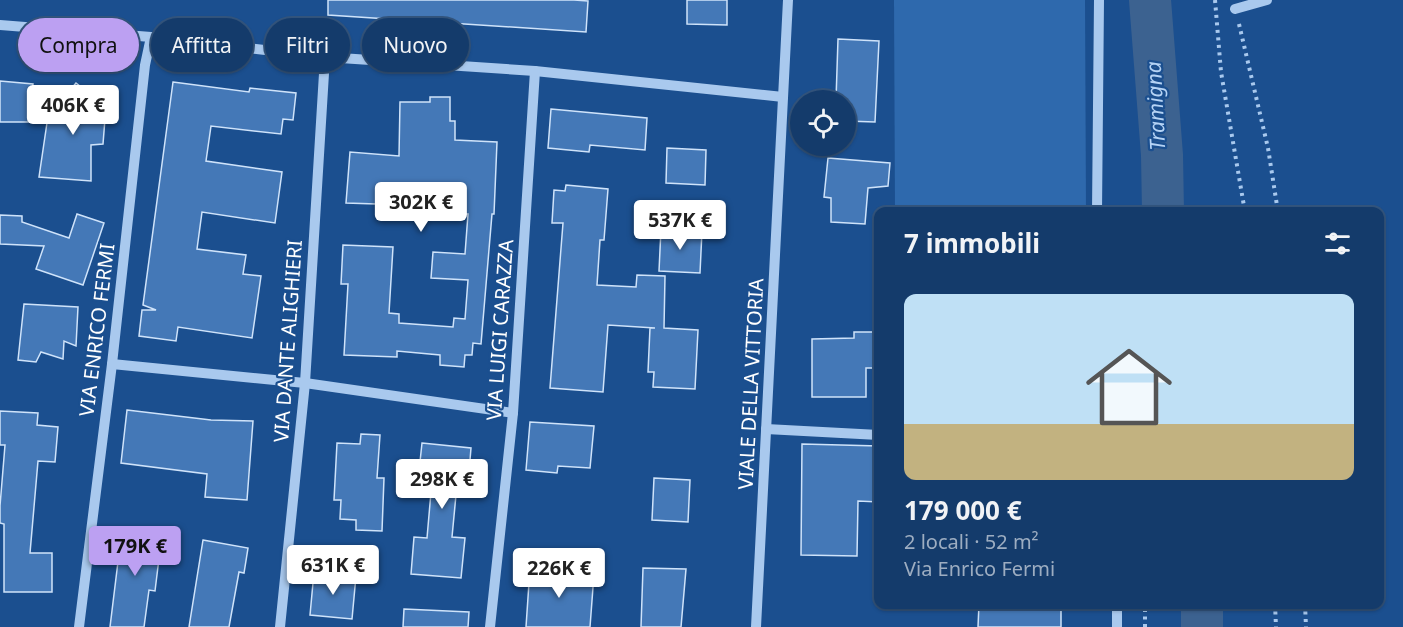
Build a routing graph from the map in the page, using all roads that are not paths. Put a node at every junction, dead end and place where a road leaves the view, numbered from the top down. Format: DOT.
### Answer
graph roads {
  1 [pos="788,0"];
  2 [pos="1099,0"];
  3 [pos="1267,0"];
  4 [pos="1234,9"];
  5 [pos="0,25"];
  6 [pos="151,37"];
  7 [pos="350,59"];
  8 [pos="535,71"];
  9 [pos="324,72"];
  10 [pos="783,96"];
  11 [pos="1097,207"];
  12 [pos="112,364"];
  13 [pos="305,383"];
  14 [pos="513,412"];
  15 [pos="766,429"];
  16 [pos="874,435"];
  17 [pos="1117,609"];
  18 [pos="79,627"];
  19 [pos="280,627"];
  20 [pos="489,627"];
  21 [pos="756,627"];
  22 [pos="1117,627"];
  1 -- 10 [label="street, VIALE DELLA VITTORIA"];
  2 -- 11 [label="street"];
  3 -- 4 [label="street"];
  5 -- 6 [label="street"];
  6 -- 12 [label="street, VIA ENRICO FERMI"];
  7 -- 8 [label="street"];
  8 -- 10 [label="street"];
  8 -- 14 [label="street, VIA LUIGI CARAZZA"];
  9 -- 13 [label="street, VIA DANTE ALIGHIERI"];
  10 -- 15 [label="street, VIALE DELLA VITTORIA"];
  12 -- 13 [label="street"];
  12 -- 18 [label="street, VIA ENRICO FERMI"];
  13 -- 14 [label="street"];
  13 -- 19 [label="street, VIA DANTE ALIGHIERI"];
  14 -- 20 [label="street, VIA LUIGI CARAZZA"];
  15 -- 16 [label="street"];
  15 -- 21 [label="street, VIALE DELLA VITTORIA"];
  17 -- 22 [label="street"];
}
